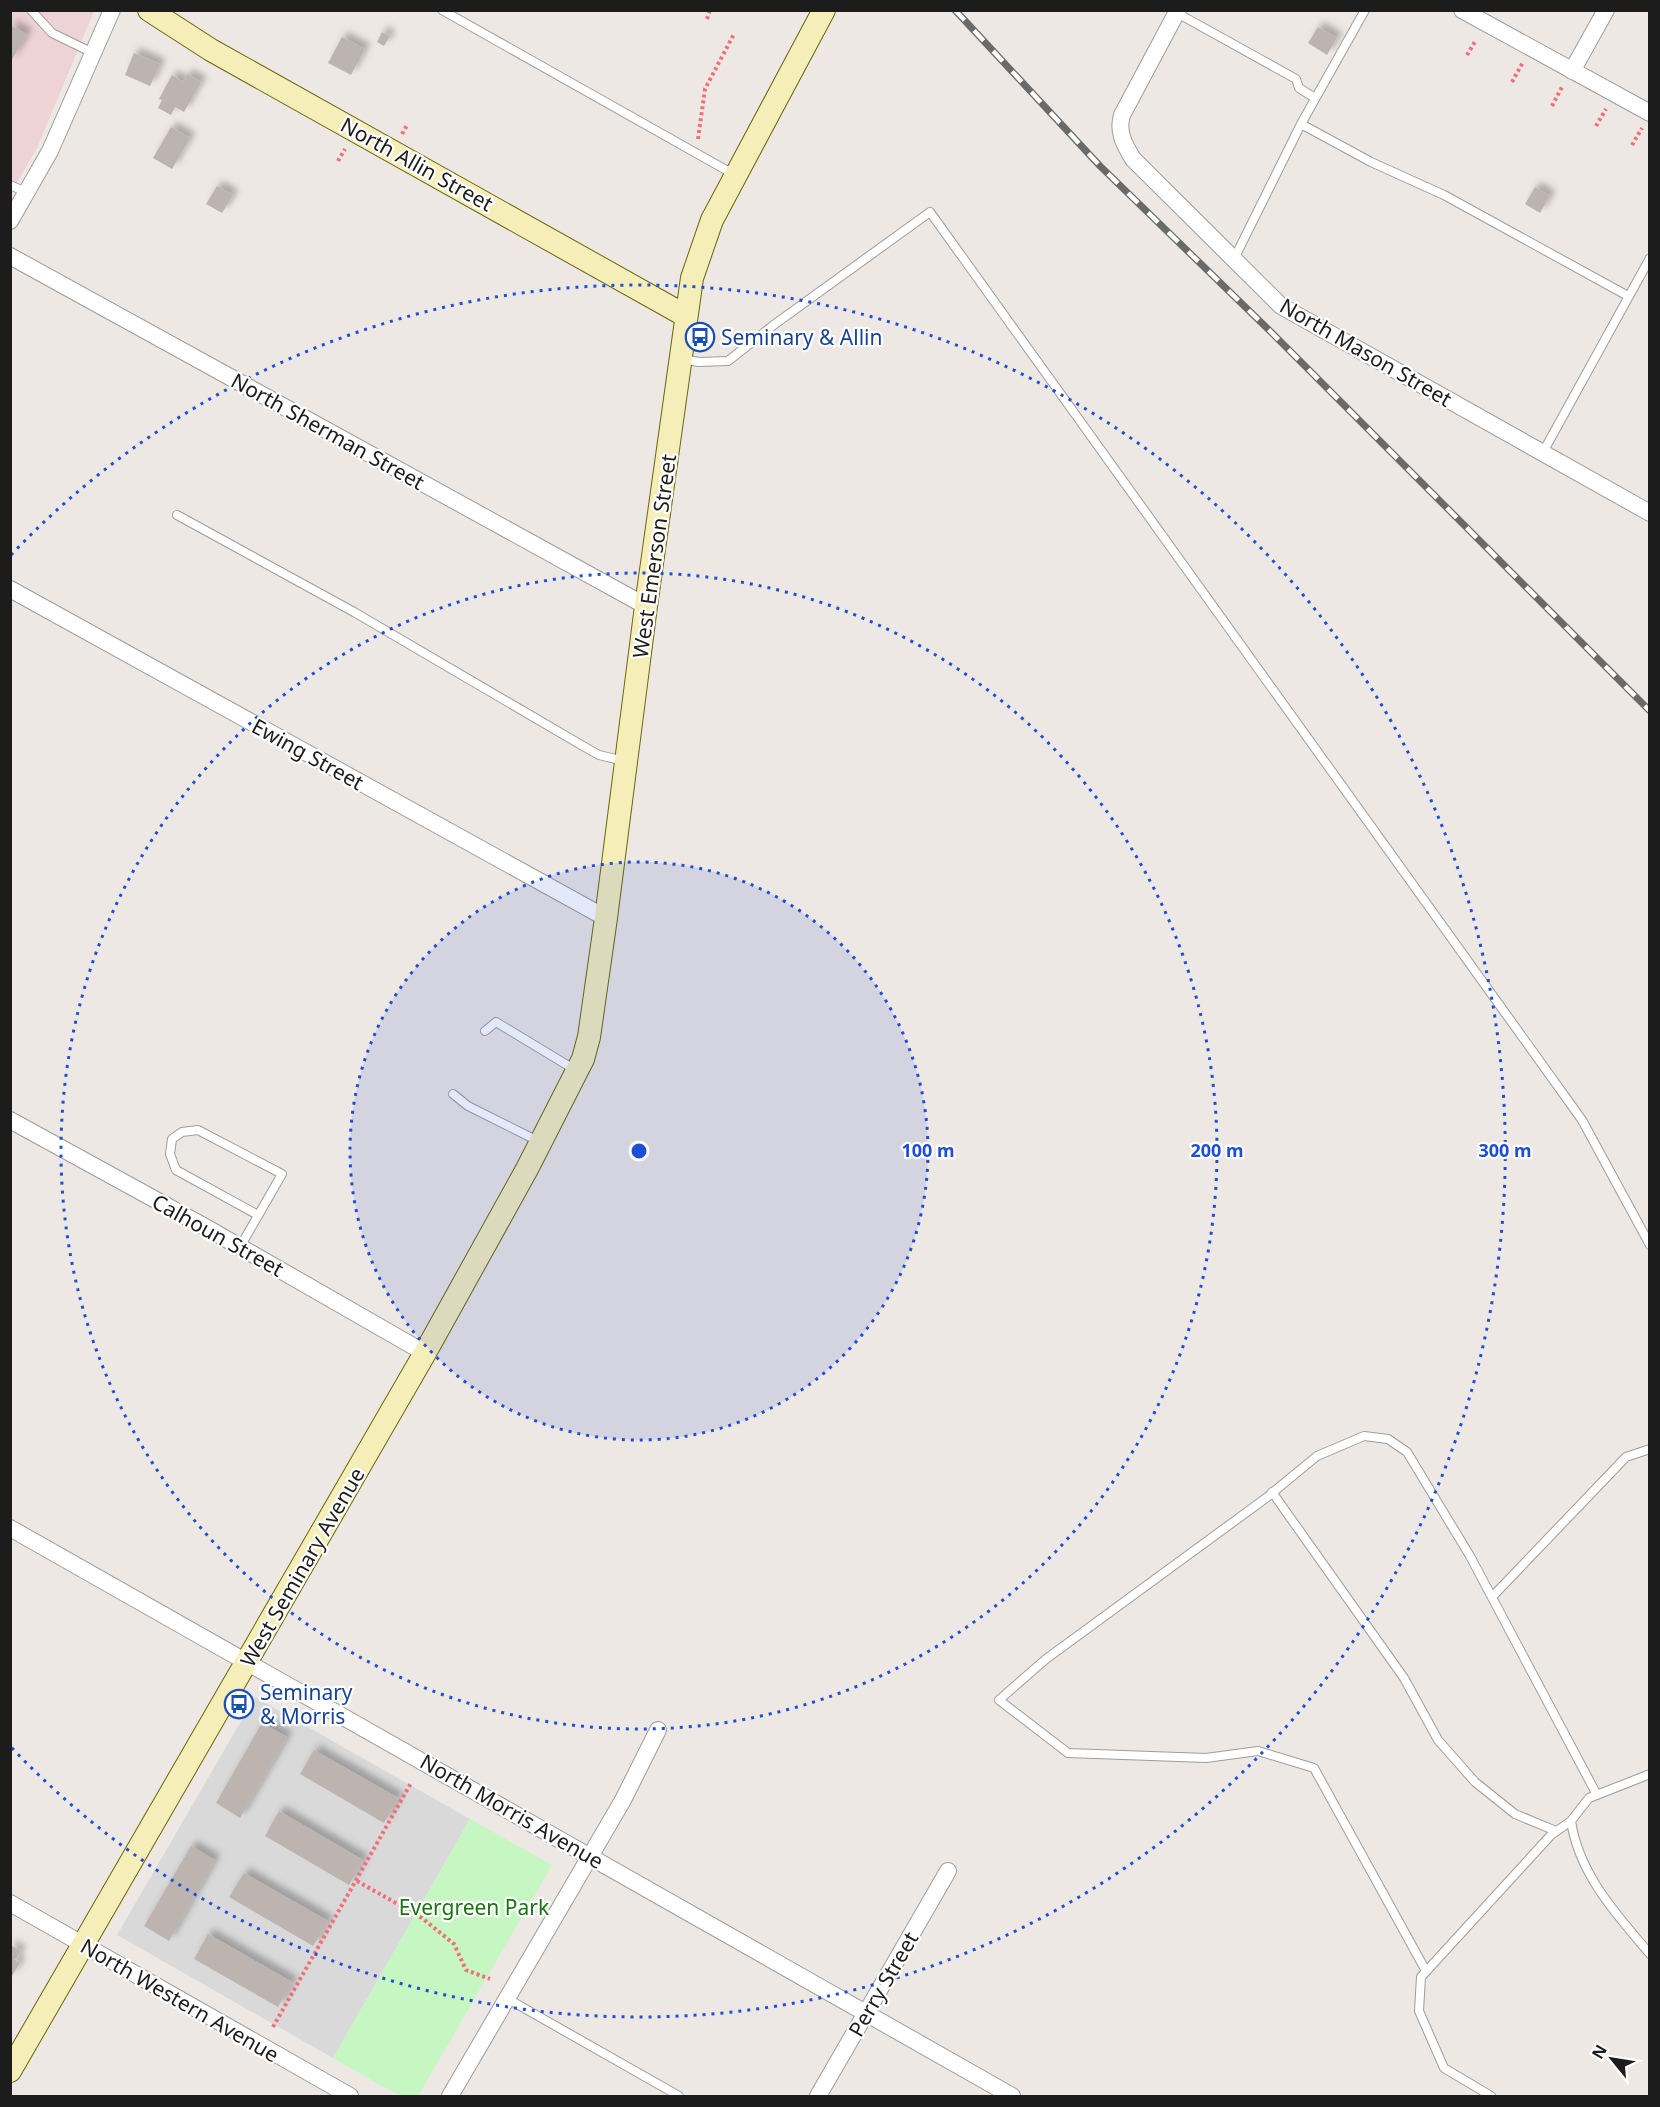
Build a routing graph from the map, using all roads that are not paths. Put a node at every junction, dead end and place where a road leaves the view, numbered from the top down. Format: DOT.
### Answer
graph roads {
  1 [pos="31,10"];
  2 [pos="112,10"];
  3 [pos="149,10"];
  4 [pos="442,10"];
  5 [pos="1365,10"];
  6 [pos="1462,10"];
  7 [pos="1606,10"];
  8 [pos="1178,12"];
  9 [pos="1480,15"];
  10 [pos="820,17"];
  11 [pos="93,53"];
  12 [pos="1569,76"];
  13 [pos="1315,98"];
  14 [pos="1647,119"];
  15 [pos="1301,124"];
  16 [pos="736,176"];
  17 [pos="10,185"];
  18 [pos="26,192"];
  19 [pos="10,221"];
  20 [pos="10,256"];
  21 [pos="1650,258"];
  22 [pos="1234,260"];
  23 [pos="1628,296"];
  24 [pos="686,316"];
  25 [pos="681,359"];
  26 [pos="1542,454"];
  27 [pos="1650,513"];
  28 [pos="177,515"];
  29 [pos="10,589"];
  30 [pos="646,606"];
  31 [pos="627,761"];
  32 [pos="606,918"];
  33 [pos="485,1031"];
  34 [pos="578,1071"];
  35 [pos="453,1094"];
  36 [pos="10,1120"];
  37 [pos="551,1122"];
  38 [pos="541,1142"];
  39 [pos="258,1215"];
  40 [pos="1650,1245"];
  41 [pos="240,1247"];
  42 [pos="425,1353"];
  43 [pos="1650,1449"];
  44 [pos="1272,1492"];
  45 [pos="10,1528"];
  46 [pos="1492,1597"];
  47 [pos="248,1662"];
  48 [pos="658,1730"];
  49 [pos="1650,1774"];
  50 [pos="1597,1795"];
  51 [pos="1571,1821"];
  52 [pos="1556,1831"];
  53 [pos="591,1856"];
  54 [pos="948,1871"];
  55 [pos="10,1903"];
  56 [pos="83,1944"];
  57 [pos="1650,1954"];
  58 [pos="1426,1971"];
  59 [pos="508,1999"];
  60 [pos="867,2012"];
  61 [pos="10,2070"];
  62 [pos="350,2097"];
  63 [pos="450,2097"];
  64 [pos="679,2097"];
  65 [pos="818,2097"];
  66 [pos="1012,2097"];
  67 [pos="1491,2097"];
  1 -- 11 [label="lane"];
  2 -- 11 [label="street"];
  3 -- 24 [label="street, North Allin Street"];
  4 -- 16 [label="lane"];
  5 -- 13 [label="lane"];
  6 -- 9 [label="street"];
  7 -- 12 [label="street"];
  8 -- 13 [label="lane"];
  8 -- 22 [label="street, North Mason Street"];
  9 -- 12 [label="street"];
  10 -- 16 [label="street, West Emerson Street"];
  11 -- 18 [label="street"];
  12 -- 14 [label="street"];
  13 -- 15 [label="lane"];
  15 -- 22 [label="lane"];
  15 -- 23 [label="lane"];
  16 -- 24 [label="street, West Emerson Street"];
  17 -- 18 [label="lane"];
  18 -- 19 [label="street"];
  20 -- 30 [label="street, North Sherman Street"];
  21 -- 23 [label="lane"];
  22 -- 26 [label="street, North Mason Street"];
  23 -- 26 [label="lane"];
  24 -- 25 [label="street, West Emerson Street"];
  25 -- 30 [label="street, West Emerson Street"];
  25 -- 40 [label="lane"];
  26 -- 27 [label="street, North Mason Street"];
  28 -- 31 [label="lane"];
  29 -- 32 [label="street, Ewing Street"];
  30 -- 31 [label="street, West Emerson Street"];
  31 -- 32 [label="street, West Emerson Street"];
  32 -- 34 [label="street, West Emerson Street"];
  33 -- 34 [label="lane"];
  34 -- 37 [label="street, West Emerson Street"];
  35 -- 38 [label="lane"];
  36 -- 41 [label="street, Calhoun Street"];
  37 -- 38 [label="street, West Seminary Avenue"];
  38 -- 42 [label="street, West Seminary Avenue"];
  39 -- 39 [label="lane"];
  39 -- 41 [label="lane"];
  41 -- 42 [label="street, Calhoun Street"];
  42 -- 47 [label="street, West Seminary Avenue"];
  43 -- 46 [label="lane"];
  44 -- 46 [label="lane"];
  44 -- 52 [label="lane"];
  44 -- 58 [label="lane"];
  45 -- 47 [label="street, North Morris Avenue"];
  46 -- 50 [label="lane"];
  47 -- 53 [label="street, North Morris Avenue"];
  47 -- 56 [label="street, West Seminary Avenue"];
  48 -- 53 [label="street"];
  49 -- 50 [label="lane"];
  50 -- 51 [label="lane"];
  51 -- 52 [label="lane"];
  51 -- 57 [label="lane"];
  52 -- 58 [label="lane"];
  53 -- 59 [label="street"];
  53 -- 60 [label="street, North Morris Avenue"];
  54 -- 60 [label="street, Perry Street"];
  55 -- 56 [label="street, North Western Avenue"];
  56 -- 61 [label="street, West Seminary Avenue"];
  56 -- 62 [label="street, North Western Avenue"];
  58 -- 67 [label="lane"];
  59 -- 63 [label="street"];
  59 -- 64 [label="lane"];
  60 -- 65 [label="street, Perry Street"];
  60 -- 66 [label="street, North Morris Avenue"];
}
